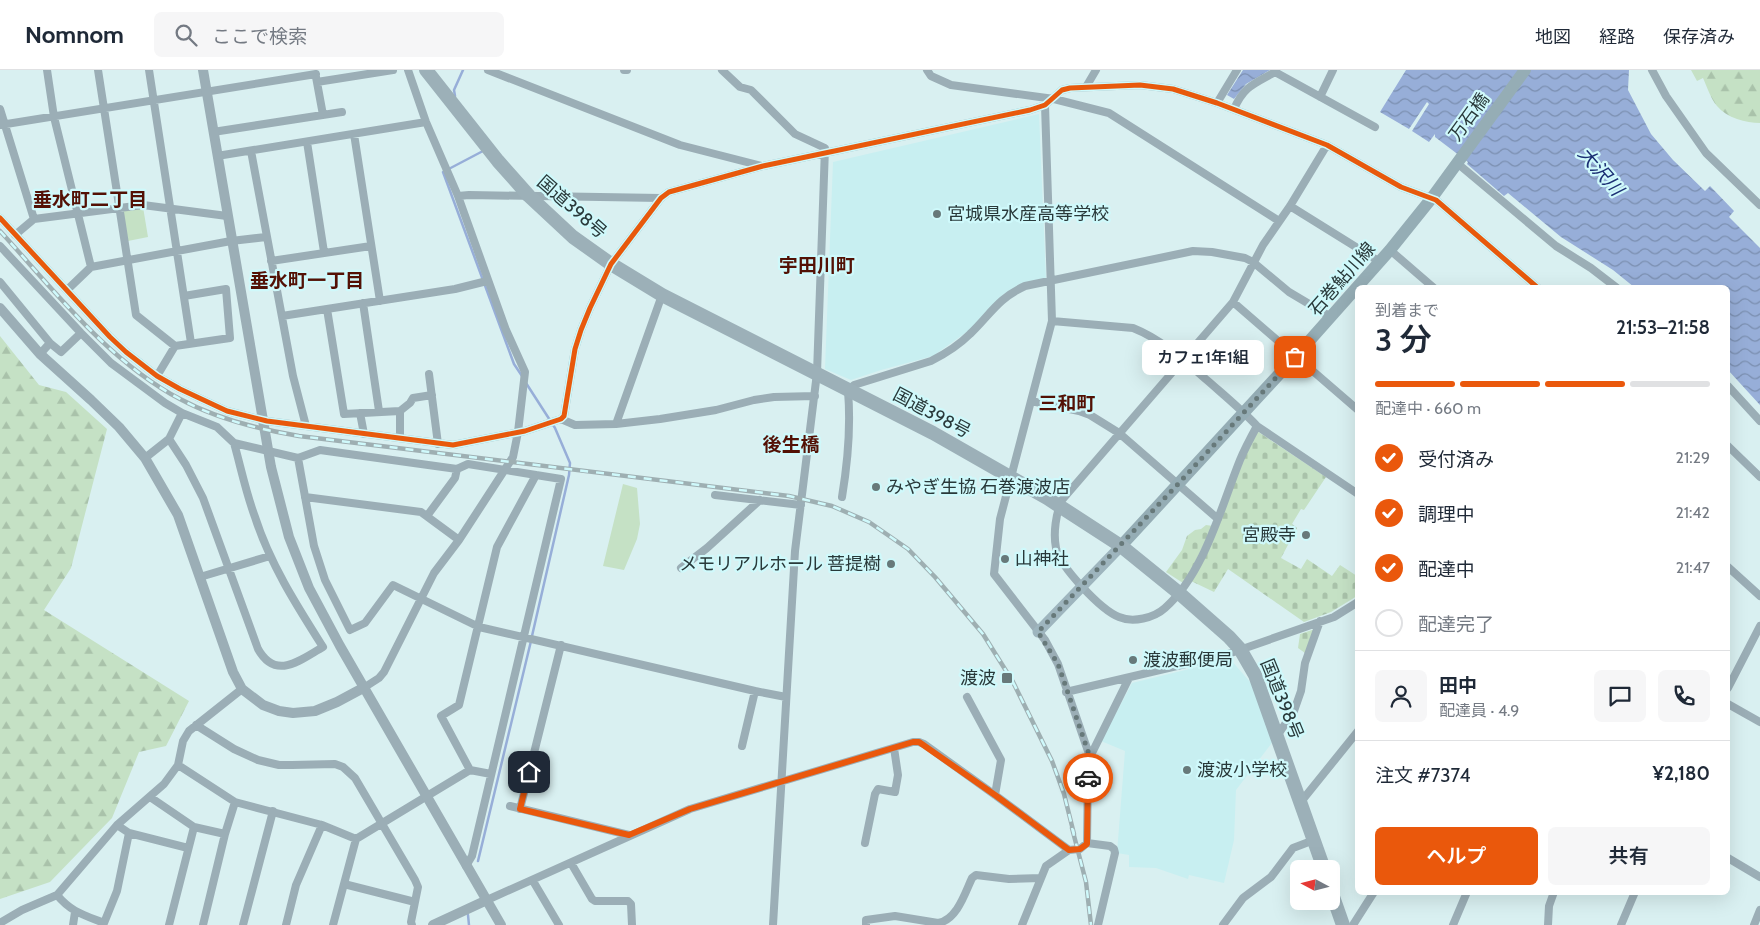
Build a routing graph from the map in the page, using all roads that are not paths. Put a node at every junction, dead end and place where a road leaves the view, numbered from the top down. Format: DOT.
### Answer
graph roads {
  1 [pos="47,70"];
  2 [pos="98,70"];
  3 [pos="149,70"];
  4 [pos="203,70"];
  5 [pos="393,70"];
  6 [pos="408,70"];
  7 [pos="426,70"];
  8 [pos="488,70"];
  9 [pos="722,70"];
  10 [pos="927,70"];
  11 [pos="1096,70"];
  12 [pos="1237,70"];
  13 [pos="1333,70"];
  14 [pos="1525,70"];
  15 [pos="1652,70"];
  16 [pos="316,76"];
  17 [pos="1086,87"];
  18 [pos="206,91"];
  19 [pos="1320,96"];
  20 [pos="1054,99"];
  21 [pos="153,100"];
  22 [pos="1216,103"];
  23 [pos="1045,105"];
  24 [pos="0,109"];
  25 [pos="104,109"];
  26 [pos="1234,109"];
  27 [pos="342,112"];
  28 [pos="322,115"];
  29 [pos="54,116"];
  30 [pos="426,122"];
  31 [pos="2,124"];
  32 [pos="1375,127"];
  33 [pos="213,132"];
  34 [pos="354,134"];
  35 [pos="306,142"];
  36 [pos="1327,145"];
  37 [pos="251,151"];
  38 [pos="825,154"];
  39 [pos="217,156"];
  40 [pos="1458,162"];
  41 [pos="763,166"];
  42 [pos="458,196"];
  43 [pos="529,196"];
  44 [pos="661,198"];
  45 [pos="1431,199"];
  46 [pos="1760,205"];
  47 [pos="1290,206"];
  48 [pos="120,208"];
  49 [pos="170,209"];
  50 [pos="76,212"];
  51 [pos="227,216"];
  52 [pos="0,218"];
  53 [pos="34,219"];
  54 [pos="1279,221"];
  55 [pos="16,235"];
  56 [pos="266,237"];
  57 [pos="231,241"];
  58 [pos="0,246"];
  59 [pos="372,246"];
  60 [pos="1390,250"];
  61 [pos="177,251"];
  62 [pos="324,252"];
  63 [pos="128,261"];
  64 [pos="271,262"];
  65 [pos="1253,262"];
  66 [pos="1380,262"];
  67 [pos="611,264"];
  68 [pos="90,267"];
  69 [pos="1052,280"];
  70 [pos="0,282"];
  71 [pos="484,282"];
  72 [pos="1360,285"];
  73 [pos="1431,285"];
  74 [pos="1535,285"];
  75 [pos="1612,285"];
  76 [pos="67,290"];
  77 [pos="1355,290"];
  78 [pos="662,295"];
  79 [pos="184,296"];
  80 [pos="380,301"];
  81 [pos="1234,302"];
  82 [pos="363,303"];
  83 [pos="0,308"];
  84 [pos="327,309"];
  85 [pos="282,316"];
  86 [pos="1331,317"];
  87 [pos="1052,322"];
  88 [pos="81,333"];
  89 [pos="50,343"];
  90 [pos="191,343"];
  91 [pos="175,346"];
  92 [pos="40,354"];
  93 [pos="1295,357"];
  94 [pos="1184,360"];
  95 [pos="817,373"];
  96 [pos="429,374"];
  97 [pos="156,376"];
  98 [pos="1730,388"];
  99 [pos="848,391"];
  100 [pos="432,395"];
  101 [pos="815,396"];
  102 [pos="1031,401"];
  103 [pos="1355,407"];
  104 [pos="379,411"];
  105 [pos="400,411"];
  106 [pos="182,413"];
  107 [pos="360,413"];
  108 [pos="1244,413"];
  109 [pos="555,421"];
  110 [pos="1760,421"];
  111 [pos="616,424"];
  112 [pos="306,426"];
  113 [pos="1257,426"];
  114 [pos="518,432"];
  115 [pos="1118,433"];
  116 [pos="364,434"];
  117 [pos="400,438"];
  118 [pos="169,439"];
  119 [pos="234,443"];
  120 [pos="438,444"];
  121 [pos="1730,448"];
  122 [pos="145,458"];
  123 [pos="298,458"];
  124 [pos="457,469"];
  125 [pos="506,470"];
  126 [pos="536,475"];
  127 [pos="1012,478"];
  128 [pos="1760,478"];
  129 [pos="1178,484"];
  130 [pos="1355,492"];
  131 [pos="715,495"];
  132 [pos="306,497"];
  133 [pos="842,497"];
  134 [pos="760,500"];
  135 [pos="801,504"];
  136 [pos="1059,506"];
  137 [pos="427,516"];
  138 [pos="1218,519"];
  139 [pos="458,540"];
  140 [pos="1121,546"];
  141 [pos="270,556"];
  142 [pos="681,568"];
  143 [pos="230,569"];
  144 [pos="1730,569"];
  145 [pos="200,577"];
  146 [pos="1082,586"];
  147 [pos="1179,593"];
  148 [pos="1760,596"];
  149 [pos="422,598"];
  150 [pos="1355,604"];
  151 [pos="1320,621"];
  152 [pos="1760,626"];
  153 [pos="478,627"];
  154 [pos="1038,632"];
  155 [pos="523,636"];
  156 [pos="561,645"];
  157 [pos="1240,649"];
  158 [pos="1130,678"];
  159 [pos="1730,684"];
  160 [pos="365,688"];
  161 [pos="242,689"];
  162 [pos="755,691"];
  163 [pos="1066,692"];
  164 [pos="786,697"];
  165 [pos="967,698"];
  166 [pos="1730,705"];
  167 [pos="1760,722"];
  168 [pos="196,725"];
  169 [pos="1355,735"];
  170 [pos="1277,736"];
  171 [pos="742,746"];
  172 [pos="894,748"];
  173 [pos="1090,757"];
  174 [pos="178,766"];
  175 [pos="470,770"];
  176 [pos="491,774"];
  177 [pos="782,780"];
  178 [pos="426,795"];
  179 [pos="995,795"];
  180 [pos="150,797"];
  181 [pos="235,802"];
  182 [pos="1300,803"];
  183 [pos="510,806"];
  184 [pos="520,809"];
  185 [pos="273,810"];
  186 [pos="382,822"];
  187 [pos="117,825"];
  188 [pos="322,825"];
  189 [pos="194,827"];
  190 [pos="129,833"];
  191 [pos="225,834"];
  192 [pos="629,835"];
  193 [pos="356,839"];
  194 [pos="1314,840"];
  195 [pos="865,844"];
  196 [pos="1087,844"];
  197 [pos="188,848"];
  198 [pos="1069,850"];
  199 [pos="1730,859"];
  200 [pos="1321,860"];
  201 [pos="571,863"];
  202 [pos="466,866"];
  203 [pos="1760,877"];
  204 [pos="1041,878"];
  205 [pos="533,881"];
  206 [pos="344,884"];
  207 [pos="57,895"];
  208 [pos="1372,895"];
  209 [pos="1467,895"];
  210 [pos="1553,895"];
  211 [pos="1634,895"];
  212 [pos="487,900"];
  213 [pos="415,902"];
  214 [pos="1338,910"];
  215 [pos="1760,910"];
  216 [pos="75,912"];
  217 [pos="9,921"];
  218 [pos="0,923"];
  219 [pos="73,925"];
  220 [pos="169,925"];
  221 [pos="203,925"];
  222 [pos="242,925"];
  223 [pos="286,925"];
  224 [pos="333,925"];
  225 [pos="412,925"];
  226 [pos="432,925"];
  227 [pos="501,925"];
  228 [pos="559,925"];
  229 [pos="632,925"];
  230 [pos="773,925"];
  231 [pos="866,925"];
  232 [pos="1022,925"];
  233 [pos="1098,925"];
  234 [pos="1223,925"];
  235 [pos="1343,925"];
  236 [pos="1353,925"];
  237 [pos="1453,925"];
  238 [pos="1548,925"];
  239 [pos="1621,925"];
  240 [pos="1754,925"];
  1 -- 29 [label="street"];
  2 -- 25 [label="street"];
  3 -- 21 [label="street"];
  4 -- 18 [label="street"];
  5 -- 16 [label="street"];
  6 -- 30 [label="street"];
  7 -- 43 [label="highway, 国道398号"];
  8 -- 41 [label="street"];
  9 -- 38 [label="street"];
  10 -- 20 [label="street"];
  11 -- 17 [label="street"];
  12 -- 22 [label="street"];
  13 -- 19 [label="street"];
  14 -- 40 [label="main road, 万石橋"];
  15 -- 46 [label="street"];
  16 -- 18 [label="street"];
  16 -- 28 [label="street"];
  17 -- 20 [label="street"];
  17 -- 22 [label="street"];
  18 -- 21 [label="street"];
  18 -- 33 [label="street"];
  19 -- 26 [label="street"];
  19 -- 32 [label="street"];
  20 -- 23 [label="street"];
  20 -- 54 [label="street"];
  21 -- 25 [label="street"];
  21 -- 49 [label="street"];
  22 -- 26 [label="street"];
  23 -- 38 [label="street"];
  23 -- 69 [label="street"];
  24 -- 31 [label="street"];
  25 -- 29 [label="street"];
  25 -- 48 [label="street"];
  26 -- 36 [label="street"];
  27 -- 28 [label="street"];
  28 -- 33 [label="street"];
  29 -- 31 [label="street"];
  29 -- 50 [label="street"];
  30 -- 34 [label="street"];
  30 -- 42 [label="street"];
  31 -- 53 [label="street"];
  33 -- 39 [label="street"];
  34 -- 35 [label="street"];
  34 -- 59 [label="street"];
  35 -- 37 [label="street"];
  35 -- 62 [label="street"];
  36 -- 45 [label="street"];
  36 -- 47 [label="street"];
  37 -- 39 [label="street"];
  37 -- 56 [label="street"];
  38 -- 41 [label="street"];
  38 -- 95 [label="street"];
  39 -- 51 [label="street"];
  40 -- 45 [label="main road, 石巻鮎川線"];
  40 -- 75 [label="street"];
  41 -- 44 [label="street"];
  42 -- 43 [label="street"];
  42 -- 71 [label="street"];
  43 -- 44 [label="street"];
  43 -- 67 [label="highway, 国道398号"];
  44 -- 67 [label="street"];
  45 -- 60 [label="main road, 石巻鮎川線"];
  45 -- 74 [label="street"];
  47 -- 54 [label="street"];
  47 -- 66 [label="street"];
  48 -- 49 [label="street"];
  48 -- 50 [label="street"];
  48 -- 63 [label="street"];
  49 -- 51 [label="street"];
  49 -- 61 [label="street"];
  50 -- 53 [label="street"];
  50 -- 68 [label="street"];
  51 -- 57 [label="street"];
  52 -- 55 [label="street"];
  53 -- 55 [label="street"];
  54 -- 65 [label="street"];
  55 -- 76 [label="street"];
  56 -- 57 [label="street"];
  56 -- 64 [label="street"];
  57 -- 61 [label="street"];
  57 -- 160 [label="street"];
  58 -- 88 [label="street"];
  59 -- 62 [label="street"];
  59 -- 80 [label="street"];
  60 -- 66 [label="main road, 石巻鮎川線"];
  60 -- 73 [label="street"];
  61 -- 63 [label="street"];
  61 -- 79 [label="street"];
  62 -- 64 [label="street"];
  63 -- 68 [label="street"];
  63 -- 91 [label="street"];
  64 -- 85 [label="street"];
  65 -- 69 [label="street"];
  65 -- 81 [label="street"];
  65 -- 86 [label="street"];
  66 -- 72 [label="main road, 石巻鮎川線"];
  67 -- 78 [label="highway, 国道398号"];
  67 -- 109 [label="street"];
  68 -- 76 [label="street"];
  69 -- 87 [label="street"];
  69 -- 99 [label="street"];
  70 -- 89 [label="street"];
  71 -- 80 [label="street"];
  71 -- 114 [label="street"];
  76 -- 97 [label="street"];
  77 -- 86 [label="main road, 石巻鮎川線"];
  78 -- 95 [label="highway, 国道398号"];
  78 -- 111 [label="street"];
  79 -- 90 [label="street"];
  79 -- 90 [label="street"];
  80 -- 82 [label="street"];
  81 -- 93 [label="street"];
  81 -- 94 [label="street"];
  82 -- 84 [label="street"];
  82 -- 104 [label="street"];
  83 -- 92 [label="street"];
  84 -- 85 [label="street"];
  84 -- 107 [label="street"];
  85 -- 112 [label="street"];
  86 -- 93 [label="main road, 石巻鮎川線"];
  87 -- 94 [label="street"];
  87 -- 102 [label="street"];
  88 -- 89 [label="street"];
  88 -- 106 [label="street"];
  89 -- 92 [label="street"];
  90 -- 91 [label="street"];
  91 -- 97 [label="street"];
  92 -- 122 [label="street"];
  93 -- 103 [label="street"];
  93 -- 108 [label="main road, 石巻鮎川線"];
  94 -- 108 [label="street"];
  94 -- 115 [label="street"];
  95 -- 99 [label="highway, 国道398号"];
  95 -- 101 [label="street"];
  96 -- 100 [label="street"];
  97 -- 112 [label="street"];
  98 -- 110 [label="street"];
  99 -- 127 [label="highway, 国道398号"];
  99 -- 133 [label="street"];
  100 -- 105 [label="street"];
  100 -- 120 [label="street"];
  101 -- 111 [label="street"];
  101 -- 135 [label="street"];
  102 -- 115 [label="street"];
  102 -- 127 [label="street"];
  104 -- 105 [label="street"];
  104 -- 107 [label="street"];
  105 -- 117 [label="street"];
  106 -- 118 [label="street"];
  106 -- 119 [label="street"];
  107 -- 116 [label="street"];
  108 -- 113 [label="street"];
  108 -- 129 [label="main road, 石巻鮎川線"];
  109 -- 111 [label="street"];
  109 -- 114 [label="street"];
  112 -- 116 [label="street"];
  113 -- 130 [label="street"];
  113 -- 138 [label="street"];
  114 -- 120 [label="street"];
  114 -- 125 [label="street"];
  115 -- 129 [label="street"];
  115 -- 136 [label="street"];
  116 -- 117 [label="street"];
  117 -- 120 [label="street"];
  118 -- 122 [label="street"];
  118 -- 143 [label="street"];
  119 -- 123 [label="street"];
  119 -- 141 [label="street"];
  121 -- 128 [label="street"];
  122 -- 145 [label="street"];
  123 -- 124 [label="street"];
  123 -- 132 [label="street"];
  124 -- 125 [label="street"];
  124 -- 137 [label="street"];
  125 -- 126 [label="street"];
  125 -- 139 [label="street"];
  126 -- 153 [label="street"];
  126 -- 155 [label="street"];
  127 -- 136 [label="highway, 国道398号"];
  127 -- 154 [label="street"];
  129 -- 138 [label="street"];
  129 -- 140 [label="main road, 石巻鮎川線"];
  131 -- 134 [label="street"];
  132 -- 137 [label="street"];
  132 -- 149 [label="street"];
  134 -- 135 [label="street"];
  134 -- 142 [label="street"];
  135 -- 164 [label="street"];
  136 -- 140 [label="highway, 国道398号"];
  136 -- 146 [label="street"];
  137 -- 139 [label="street"];
  138 -- 147 [label="street"];
  139 -- 149 [label="street"];
  140 -- 146 [label="main road"];
  140 -- 147 [label="highway, 国道398号"];
  141 -- 143 [label="street"];
  141 -- 143 [label="street"];
  143 -- 145 [label="street"];
  144 -- 148 [label="street"];
  145 -- 161 [label="street"];
  146 -- 147 [label="street"];
  146 -- 154 [label="main road"];
  147 -- 157 [label="highway, 国道398号"];
  149 -- 153 [label="street"];
  149 -- 160 [label="street"];
  150 -- 151 [label="street"];
  151 -- 157 [label="street"];
  151 -- 170 [label="street"];
  152 -- 159 [label="street"];
  153 -- 155 [label="street"];
  153 -- 175 [label="street"];
  154 -- 163 [label="street"];
  155 -- 156 [label="street"];
  155 -- 176 [label="street"];
  156 -- 162 [label="street"];
  156 -- 184 [label="street"];
  157 -- 158 [label="street"];
  157 -- 170 [label="highway, 国道398号"];
  158 -- 163 [label="street"];
  158 -- 173 [label="street"];
  160 -- 161 [label="street"];
  160 -- 178 [label="street"];
  161 -- 168 [label="street"];
  162 -- 164 [label="street"];
  162 -- 171 [label="street"];
  163 -- 173 [label="street"];
  164 -- 177 [label="street"];
  165 -- 179 [label="street"];
  166 -- 167 [label="street"];
  168 -- 174 [label="street"];
  168 -- 186 [label="street"];
  169 -- 182 [label="street"];
  170 -- 182 [label="highway, 国道398号"];
  172 -- 177 [label="street"];
  172 -- 179 [label="street"];
  172 -- 195 [label="street"];
  173 -- 196 [label="street"];
  174 -- 180 [label="street"];
  174 -- 181 [label="street"];
  175 -- 176 [label="street"];
  175 -- 178 [label="street"];
  176 -- 202 [label="street"];
  177 -- 192 [label="street"];
  177 -- 230 [label="street"];
  178 -- 186 [label="street"];
  178 -- 202 [label="street"];
  179 -- 198 [label="street"];
  180 -- 187 [label="street"];
  180 -- 189 [label="street"];
  181 -- 185 [label="street"];
  181 -- 191 [label="street"];
  182 -- 194 [label="highway, 国道398号"];
  183 -- 184 [label="street"];
  184 -- 192 [label="street"];
  185 -- 188 [label="street"];
  185 -- 222 [label="street"];
  186 -- 193 [label="street"];
  186 -- 213 [label="street"];
  187 -- 190 [label="street"];
  187 -- 207 [label="street"];
  188 -- 193 [label="street"];
  188 -- 223 [label="street"];
  189 -- 191 [label="street"];
  189 -- 197 [label="street"];
  190 -- 197 [label="street"];
  190 -- 216 [label="street"];
  191 -- 221 [label="street"];
  192 -- 201 [label="street"];
  193 -- 206 [label="street"];
  194 -- 200 [label="highway, 国道398号"];
  194 -- 234 [label="street"];
  196 -- 198 [label="street"];
  196 -- 233 [label="street"];
  197 -- 220 [label="street"];
  198 -- 204 [label="street"];
  199 -- 203 [label="street"];
  201 -- 205 [label="street"];
  201 -- 229 [label="street"];
  202 -- 212 [label="street"];
  204 -- 231 [label="street"];
  204 -- 232 [label="street"];
  205 -- 212 [label="street"];
  205 -- 228 [label="street"];
  206 -- 213 [label="street"];
  206 -- 224 [label="street"];
  207 -- 216 [label="street"];
  207 -- 217 [label="street"];
  208 -- 236 [label="street"];
  209 -- 237 [label="street"];
  210 -- 238 [label="street"];
  211 -- 239 [label="street"];
  212 -- 226 [label="street"];
  212 -- 227 [label="street"];
  213 -- 225 [label="street"];
  214 -- 235 [label="highway"];
  215 -- 240 [label="street"];
  216 -- 219 [label="street"];
  217 -- 218 [label="street"];
}
